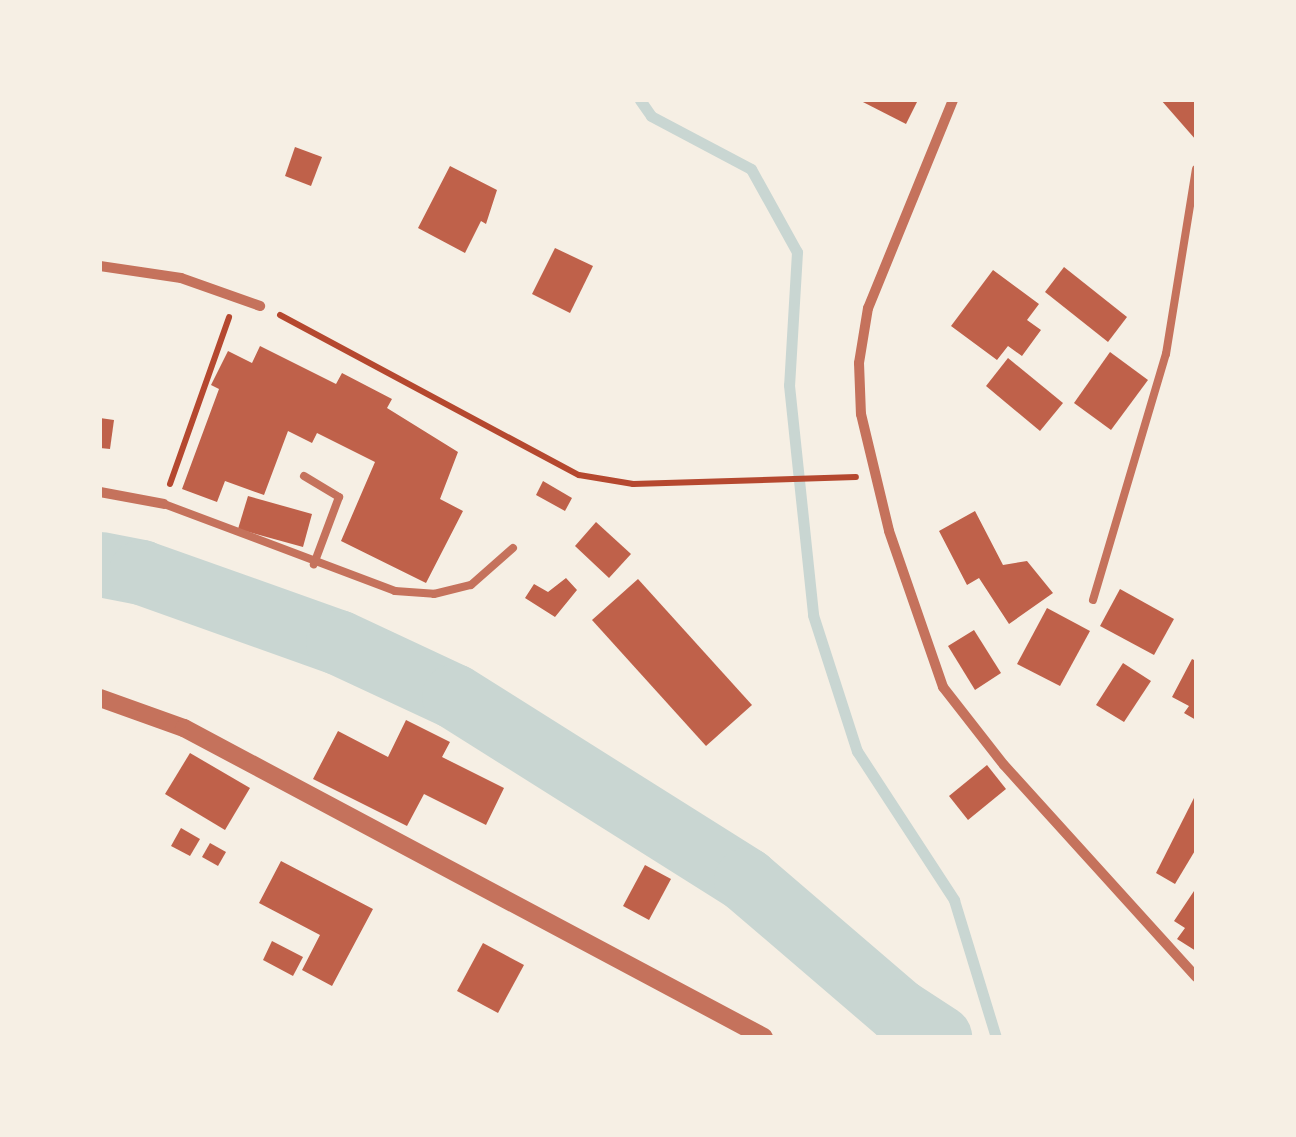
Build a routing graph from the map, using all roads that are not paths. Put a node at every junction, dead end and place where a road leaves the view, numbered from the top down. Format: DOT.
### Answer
graph roads {
  1 [pos="953,100"];
  2 [pos="1196,169"];
  3 [pos="100,266"];
  4 [pos="260,306"];
  5 [pos="304,476"];
  6 [pos="100,492"];
  7 [pos="164,504"];
  8 [pos="513,548"];
  9 [pos="314,564"];
  10 [pos="1094,600"];
  11 [pos="100,698"];
  12 [pos="1196,976"];
  13 [pos="764,1037"];
  1 -- 12 [label="street"];
  2 -- 10 [label="lane"];
  3 -- 4 [label="street"];
  5 -- 9 [label="lane"];
  6 -- 7 [label="street"];
  7 -- 9 [label="lane"];
  8 -- 9 [label="lane"];
  11 -- 13 [label="street"];
}
